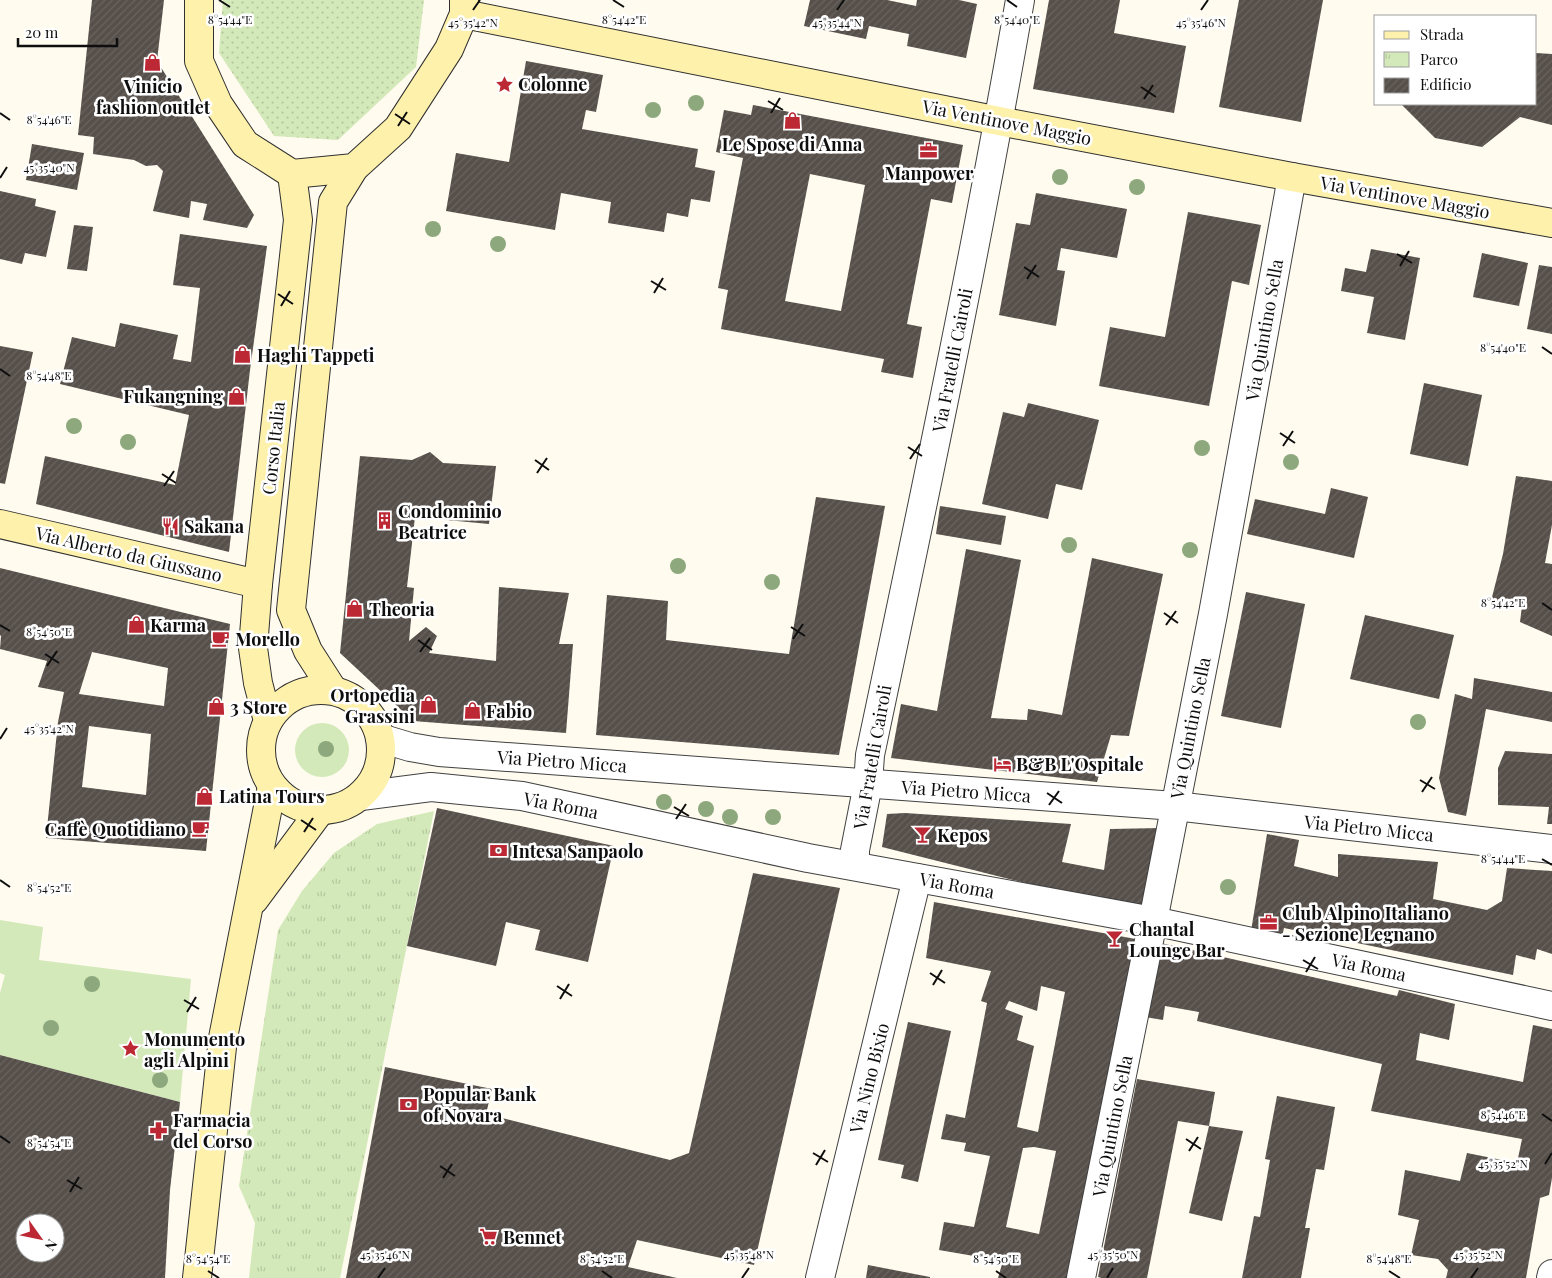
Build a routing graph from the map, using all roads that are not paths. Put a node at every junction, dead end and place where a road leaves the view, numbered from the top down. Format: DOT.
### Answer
graph roads {
  1 [pos="199,0"];
  2 [pos="1020,0"];
  3 [pos="464,7"];
  4 [pos="999,121"];
  5 [pos="354,168"];
  6 [pos="292,174"];
  7 [pos="1292,177"];
  8 [pos="1552,223"];
  9 [pos="0,524"];
  10 [pos="258,584"];
  11 [pos="333,690"];
  12 [pos="268,721"];
  13 [pos="380,738"];
  14 [pos="868,784"];
  15 [pos="272,786"];
  16 [pos="361,796"];
  17 [pos="1175,806"];
  18 [pos="320,811"];
  19 [pos="1552,849"];
  20 [pos="855,866"];
  21 [pos="917,878"];
  22 [pos="250,906"];
  23 [pos="1153,921"];
  24 [pos="1552,1006"];
  25 [pos="1552,1274"];
  26 [pos="197,1278"];
  27 [pos="820,1278"];
  28 [pos="1081,1278"];
  29 [pos="1551,1278"];
  1 -- 6 [label="street"];
  2 -- 4 [label="street, Via Fratelli Cairoli"];
  3 -- 4 [label="street, Via Ventinove Maggio"];
  3 -- 5 [label="street, Corso Italia"];
  4 -- 7 [label="street, Via Ventinove Maggio"];
  4 -- 14 [label="street, Via Fratelli Cairoli"];
  5 -- 6 [label="street"];
  5 -- 11 [label="street, Corso Italia"];
  6 -- 10 [label="street, Corso Italia"];
  7 -- 8 [label="street, Via Ventinove Maggio"];
  7 -- 17 [label="street, Via Quintino Sella"];
  9 -- 10 [label="street, Via Alberto da Giussano"];
  10 -- 12 [label="street, Corso Italia"];
  11 -- 12 [label="street"];
  11 -- 13 [label="street"];
  12 -- 15 [label="street"];
  13 -- 14 [label="street, Via Pietro Micca"];
  13 -- 16 [label="street"];
  14 -- 17 [label="street, Via Pietro Micca"];
  14 -- 20 [label="street, Via Fratelli Cairoli"];
  15 -- 18 [label="street"];
  15 -- 22 [label="street"];
  16 -- 18 [label="street"];
  16 -- 20 [label="street, Via Roma"];
  17 -- 19 [label="street, Via Pietro Micca"];
  17 -- 23 [label="street, Via Quintino Sella"];
  18 -- 22 [label="street"];
  20 -- 21 [label="street, Via Roma"];
  21 -- 23 [label="street, Via Roma"];
  21 -- 27 [label="street, Via Nino Bixio"];
  22 -- 26 [label="street"];
  23 -- 24 [label="street, Via Roma"];
  23 -- 28 [label="street, Via Quintino Sella"];
  25 -- 29 [label="street"];
}
